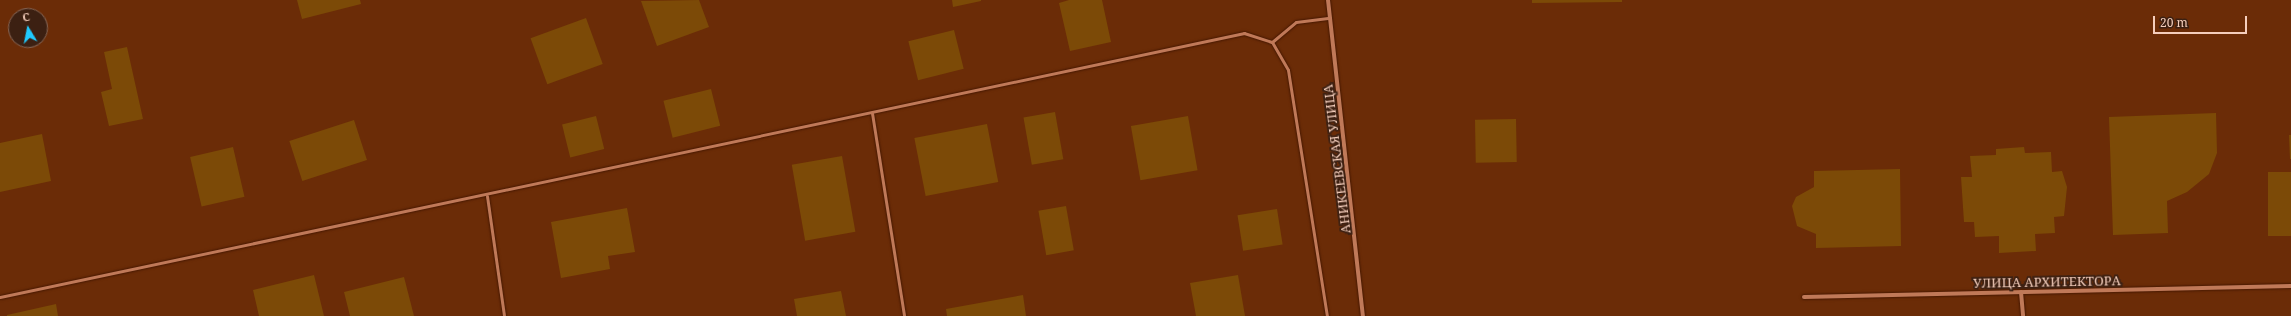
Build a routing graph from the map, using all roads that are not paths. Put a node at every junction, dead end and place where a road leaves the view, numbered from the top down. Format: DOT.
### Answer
graph roads {
  1 [pos="1328,0"];
  2 [pos="1330,18"];
  3 [pos="1272,42"];
  4 [pos="872,113"];
  5 [pos="487,196"];
  6 [pos="2291,286"];
  7 [pos="2021,292"];
  8 [pos="0,297"];
  9 [pos="1804,297"];
  10 [pos="504,316"];
  11 [pos="904,316"];
  12 [pos="1327,316"];
  13 [pos="1363,316"];
  14 [pos="2023,316"];
  1 -- 2 [label="street, АНИКЕЕВСКАЯ УЛИЦА"];
  2 -- 3 [label="lane"];
  2 -- 13 [label="street, АНИКЕЕВСКАЯ УЛИЦА"];
  3 -- 4 [label="lane"];
  3 -- 12 [label="lane"];
  4 -- 5 [label="lane"];
  4 -- 11 [label="lane"];
  5 -- 8 [label="lane"];
  5 -- 10 [label="lane"];
  6 -- 7 [label="street, УЛИЦА АРХИТЕКТОРА"];
  7 -- 9 [label="street, УЛИЦА АРХИТЕКТОРА"];
  7 -- 14 [label="street"];
}
